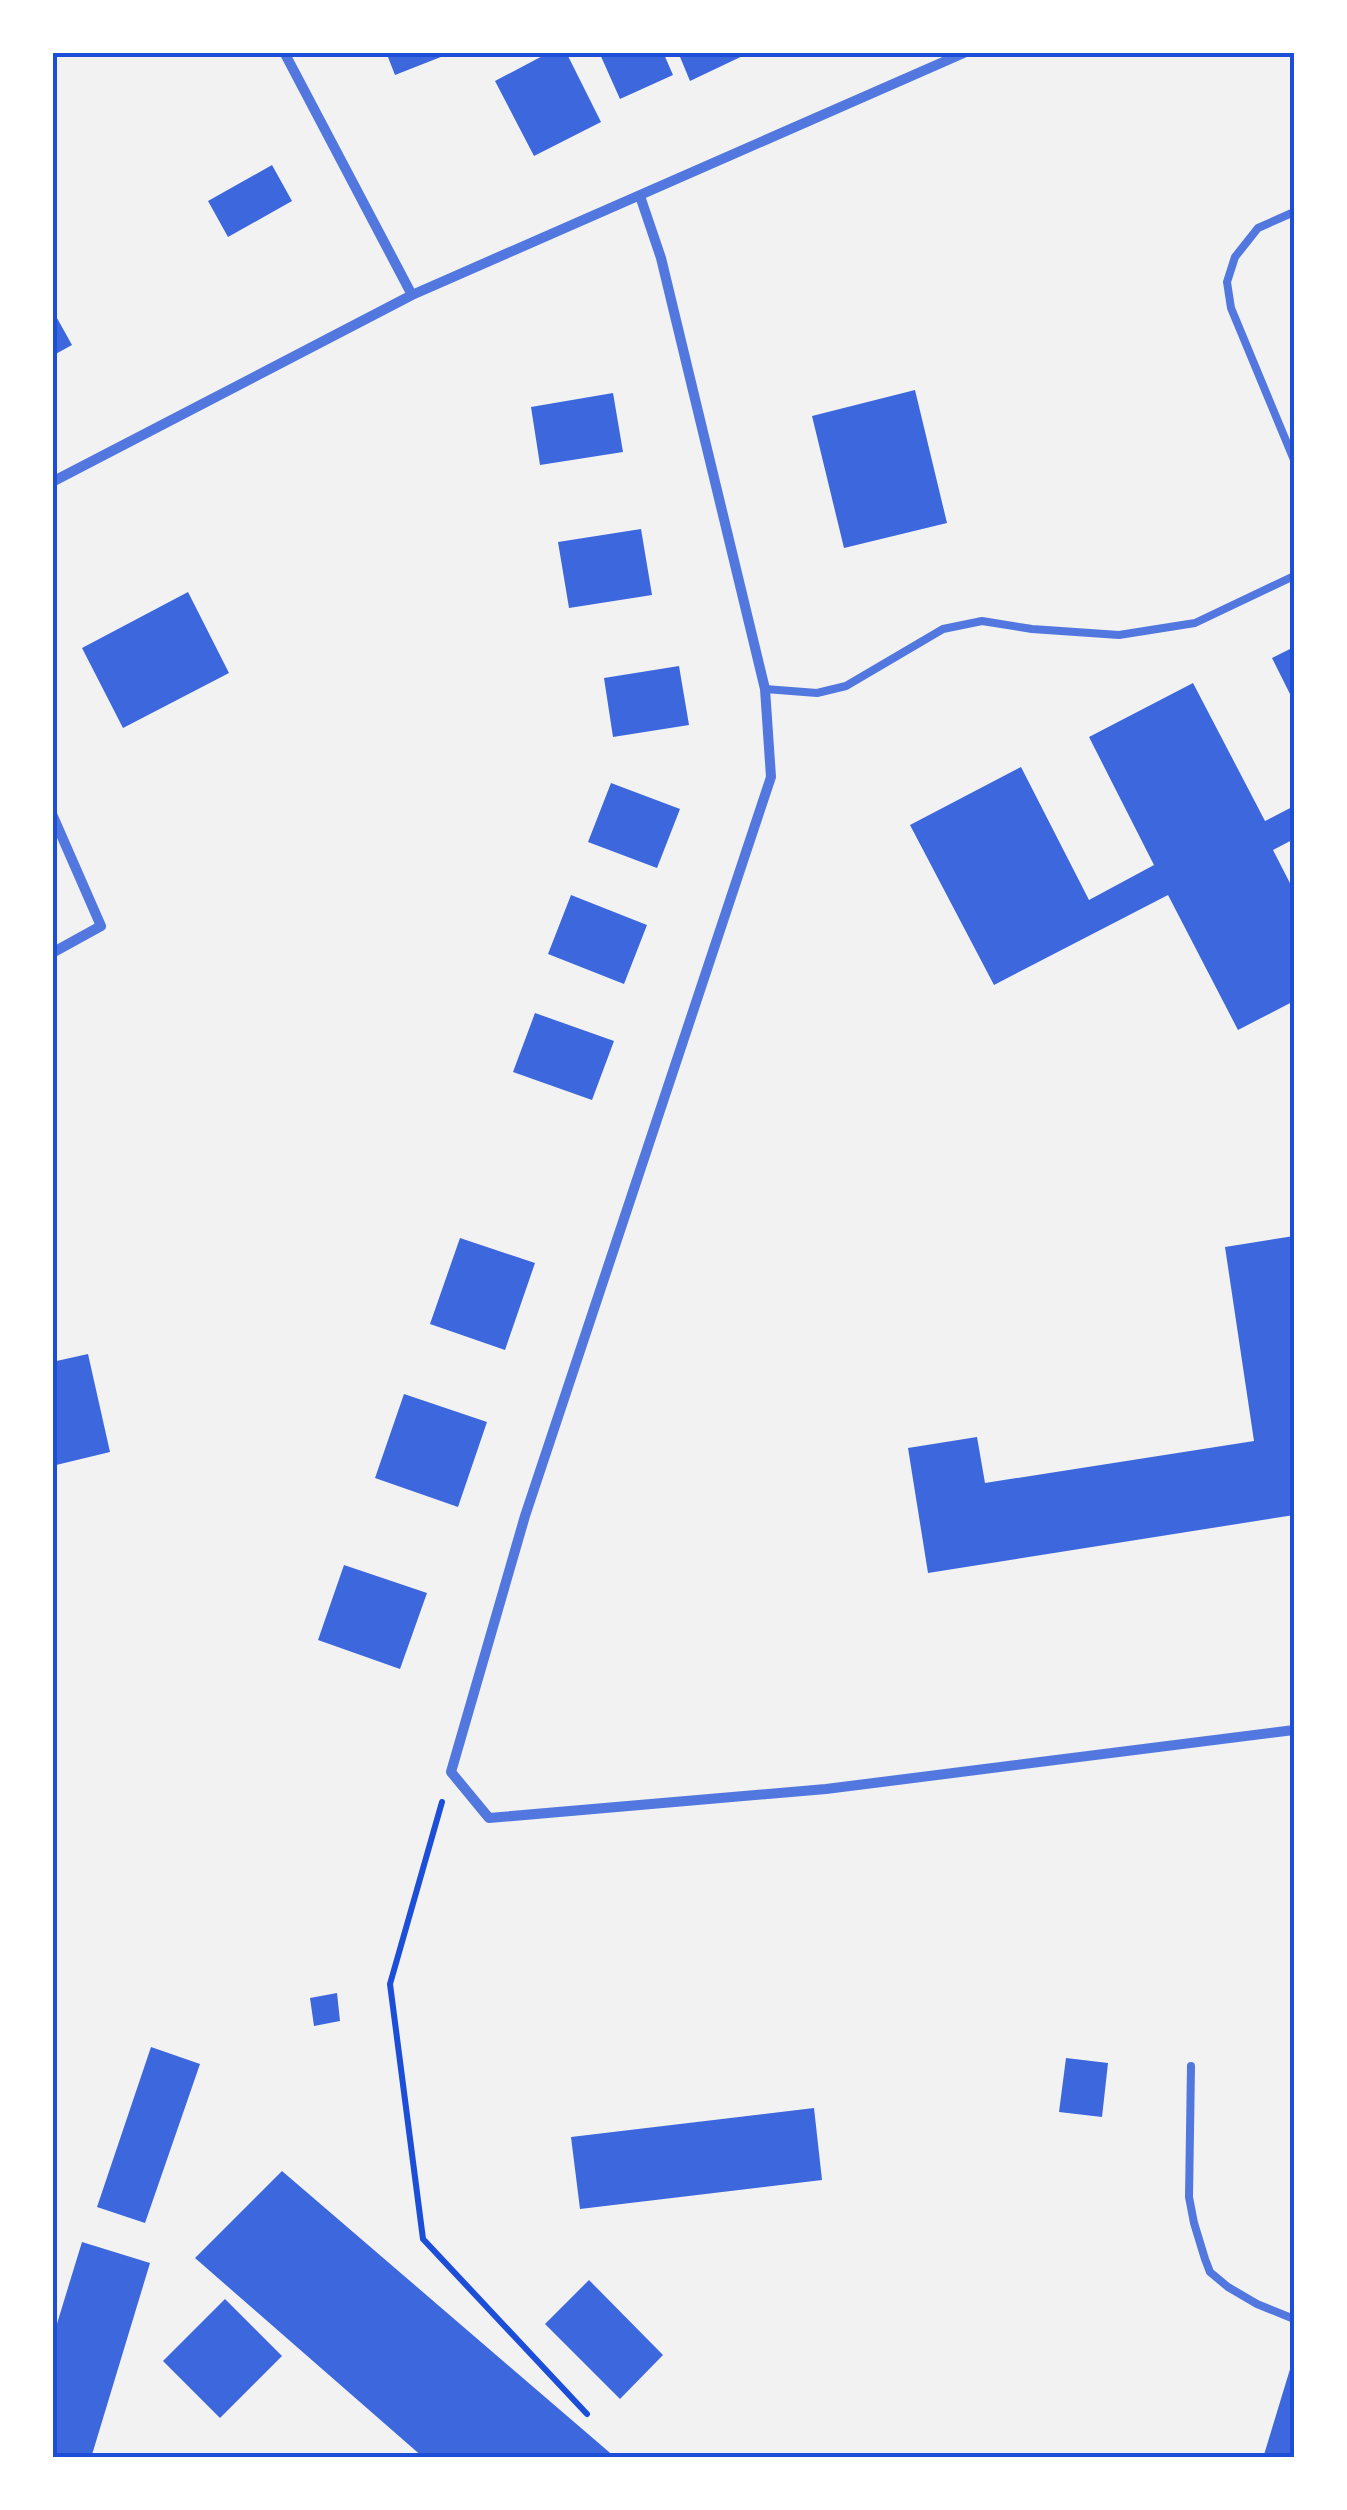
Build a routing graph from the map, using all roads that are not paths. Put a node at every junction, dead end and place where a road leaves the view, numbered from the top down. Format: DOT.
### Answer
graph roads {
  1 [pos="284,52"];
  2 [pos="966,52"];
  3 [pos="640,196"];
  4 [pos="1294,212"];
  5 [pos="412,295"];
  6 [pos="1294,460"];
  7 [pos="52,482"];
  8 [pos="1294,576"];
  9 [pos="765,689"];
  10 [pos="52,814"];
  11 [pos="52,953"];
  12 [pos="1294,1730"];
  13 [pos="1191,2066"];
  14 [pos="1294,2319"];
  1 -- 5 [label="street"];
  2 -- 3 [label="street"];
  3 -- 5 [label="street"];
  3 -- 9 [label="street"];
  4 -- 6 [label="lane"];
  5 -- 7 [label="street"];
  8 -- 9 [label="lane"];
  9 -- 12 [label="street"];
  10 -- 11 [label="street"];
  13 -- 14 [label="lane"];
}
